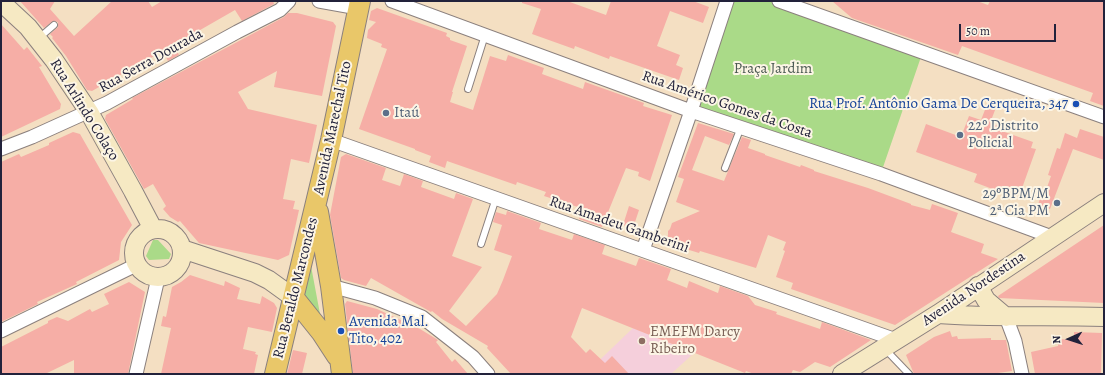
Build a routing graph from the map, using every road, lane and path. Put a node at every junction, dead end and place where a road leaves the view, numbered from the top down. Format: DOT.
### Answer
graph roads {
  1 [pos="288,1"];
  2 [pos="319,1"];
  3 [pos="392,1"];
  4 [pos="727,1"];
  5 [pos="779,1"];
  6 [pos="1,2"];
  7 [pos="359,4"];
  8 [pos="54,25"];
  9 [pos="485,34"];
  10 [pos="38,39"];
  11 [pos="468,89"];
  12 [pos="691,111"];
  13 [pos="89,112"];
  14 [pos="1104,117"];
  15 [pos="741,127"];
  16 [pos="331,140"];
  17 [pos="1,149"];
  18 [pos="725,168"];
  19 [pos="496,198"];
  20 [pos="316,202"];
  21 [pos="1104,203"];
  22 [pos="153,229"];
  23 [pos="1052,237"];
  24 [pos="481,244"];
  25 [pos="182,249"];
  26 [pos="643,250"];
  27 [pos="136,265"];
  28 [pos="158,278"];
  29 [pos="331,286"];
  30 [pos="978,286"];
  31 [pos="294,298"];
  32 [pos="938,314"];
  33 [pos="1006,316"];
  34 [pos="1104,317"];
  35 [pos="1,331"];
  36 [pos="890,344"];
  37 [pos="341,367"];
  38 [pos="136,374"];
  39 [pos="275,374"];
  40 [pos="488,374"];
  41 [pos="842,374"];
  42 [pos="908,374"];
  43 [pos="1022,374"];
  1 -- 13 [label="street, Rua Serra Dourada"];
  2 -- 7 [label="street"];
  3 -- 9 [label="street, Rua Américo Gomes da Costa"];
  4 -- 12 [label="street"];
  5 -- 14 [label="street"];
  6 -- 10 [label="main road, Rua Arlindo Colaço"];
  7 -- 16 [label="main road, Avenida Marechal Tito"];
  8 -- 10 [label="lane"];
  9 -- 11 [label="lane"];
  9 -- 12 [label="street, Rua Américo Gomes da Costa"];
  10 -- 13 [label="main road, Rua Arlindo Colaço"];
  12 -- 15 [label="street, Rua Américo Gomes da Costa"];
  12 -- 26 [label="street"];
  13 -- 17 [label="street, Rua Serra Dourada"];
  13 -- 22 [label="main road, Rua Arlindo Colaço"];
  15 -- 18 [label="lane"];
  15 -- 23 [label="street, Rua Américo Gomes da Costa"];
  16 -- 19 [label="street, Rua Amadeu Gamberini"];
  16 -- 20 [label="main road, Avenida Marechal Tito"];
  19 -- 24 [label="lane"];
  19 -- 26 [label="street, Rua Amadeu Gamberini"];
  20 -- 29 [label="main road, Avenida Marechal Tito"];
  20 -- 31 [label="main road, Rua Beraldo Marcondes"];
  21 -- 23 [label="main road, Avenida Nordestina"];
  22 -- 25 [label="main road"];
  22 -- 27 [label="main road"];
  23 -- 30 [label="main road, Avenida Nordestina"];
  25 -- 28 [label="main road"];
  25 -- 31 [label="main road"];
  26 -- 36 [label="street, Rua Amadeu Gamberini"];
  27 -- 28 [label="main road"];
  27 -- 35 [label="street"];
  28 -- 38 [label="street"];
  29 -- 37 [label="main road, Avenida Marechal Tito"];
  29 -- 40 [label="street"];
  30 -- 32 [label="main road, Avenida Nordestina"];
  30 -- 33 [label="main road"];
  31 -- 37 [label="main road"];
  31 -- 39 [label="main road, Rua Beraldo Marcondes"];
  32 -- 33 [label="main road"];
  32 -- 36 [label="main road, Avenida Nordestina"];
  33 -- 34 [label="main road"];
  33 -- 43 [label="street"];
  36 -- 41 [label="main road, Avenida Nordestina"];
  36 -- 42 [label="lane"];
}
